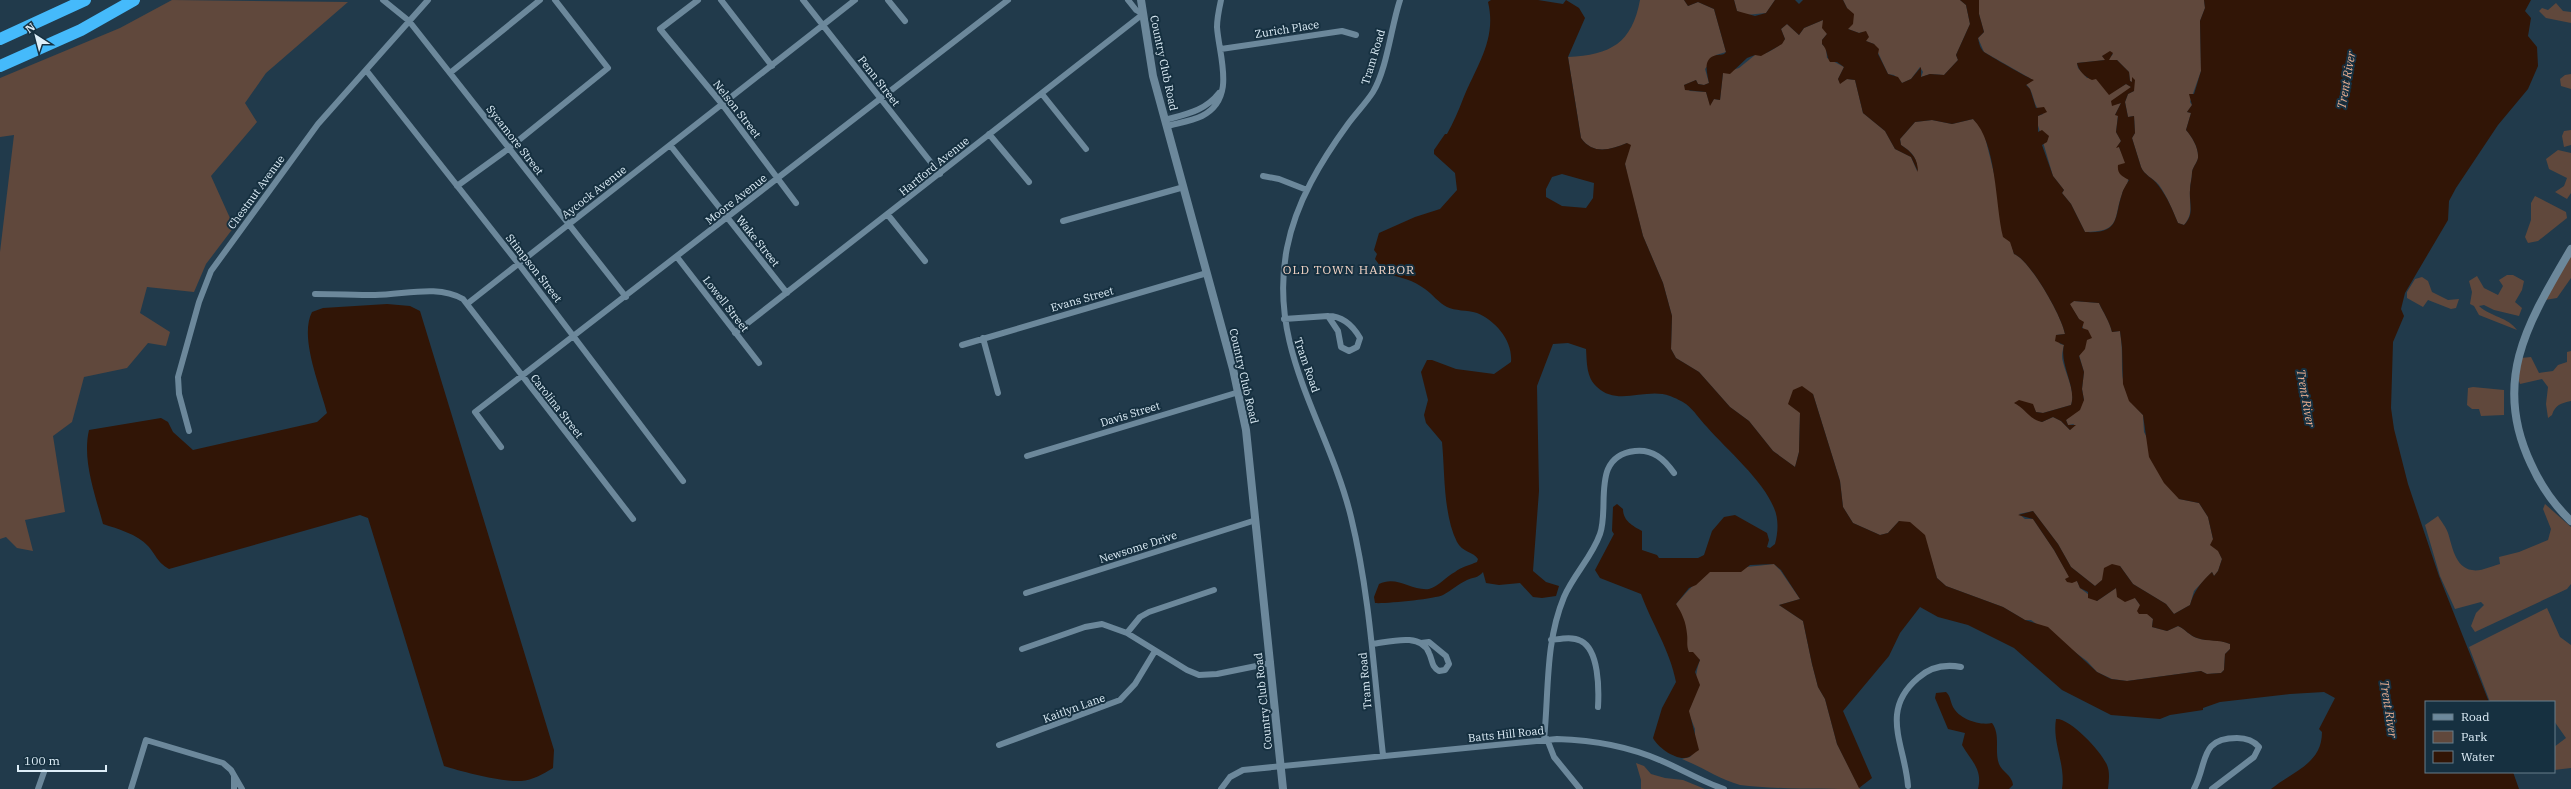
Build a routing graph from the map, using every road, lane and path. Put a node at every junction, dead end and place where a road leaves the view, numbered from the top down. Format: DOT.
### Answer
graph roads {
  1 [pos="85,0"];
  2 [pos="134,0"];
  3 [pos="382,0"];
  4 [pos="428,0"];
  5 [pos="540,0"];
  6 [pos="555,0"];
  7 [pos="698,0"];
  8 [pos="721,0"];
  9 [pos="803,0"];
  10 [pos="856,0"];
  11 [pos="888,0"];
  12 [pos="1008,0"];
  13 [pos="1128,0"];
  14 [pos="1141,0"];
  15 [pos="1221,0"];
  16 [pos="1400,0"];
  17 [pos="1143,14"];
  18 [pos="409,21"];
  19 [pos="905,21"];
  20 [pos="823,25"];
  21 [pos="1356,35"];
  22 [pos="0,39"];
  23 [pos="1221,49"];
  24 [pos="0,66"];
  25 [pos="772,66"];
  26 [pos="366,70"];
  27 [pos="450,73"];
  28 [pos="1042,94"];
  29 [pos="880,99"];
  30 [pos="722,104"];
  31 [pos="1166,123"];
  32 [pos="989,134"];
  33 [pos="670,145"];
  34 [pos="509,148"];
  35 [pos="1086,148"];
  36 [pos="940,174"];
  37 [pos="1263,176"];
  38 [pos="777,179"];
  39 [pos="1029,182"];
  40 [pos="457,186"];
  41 [pos="1184,187"];
  42 [pos="1307,190"];
  43 [pos="796,203"];
  44 [pos="888,215"];
  45 [pos="726,218"];
  46 [pos="1063,220"];
  47 [pos="569,224"];
  48 [pos="2571,249"];
  49 [pos="677,257"];
  50 [pos="925,261"];
  51 [pos="518,264"];
  52 [pos="1207,273"];
  53 [pos="787,293"];
  54 [pos="315,294"];
  55 [pos="626,297"];
  56 [pos="467,304"];
  57 [pos="1328,316"];
  58 [pos="1284,319"];
  59 [pos="735,333"];
  60 [pos="574,337"];
  61 [pos="983,338"];
  62 [pos="962,345"];
  63 [pos="759,363"];
  64 [pos="522,377"];
  65 [pos="1239,392"];
  66 [pos="998,393"];
  67 [pos="189,431"];
  68 [pos="501,447"];
  69 [pos="1027,456"];
  70 [pos="1674,473"];
  71 [pos="683,481"];
  72 [pos="633,519"];
  73 [pos="1256,520"];
  74 [pos="2571,520"];
  75 [pos="1214,590"];
  76 [pos="1026,593"];
  77 [pos="1127,633"];
  78 [pos="1550,640"];
  79 [pos="1421,643"];
  80 [pos="1372,644"];
  81 [pos="1022,649"];
  82 [pos="1156,651"];
  83 [pos="1270,663"];
  84 [pos="1961,667"];
  85 [pos="1598,707"];
  86 [pos="1546,740"];
  87 [pos="1000,745"];
  88 [pos="1383,755"];
  89 [pos="1281,766"];
  90 [pos="44,772"];
  91 [pos="234,775"];
  92 [pos="1909,788"];
  93 [pos="38,789"];
  94 [pos="131,789"];
  95 [pos="234,789"];
  96 [pos="242,789"];
  97 [pos="1221,789"];
  98 [pos="1283,789"];
  99 [pos="1580,789"];
  100 [pos="1724,789"];
  101 [pos="2194,789"];
  102 [pos="2212,789"];
  1 -- 22 [label="highway"];
  2 -- 24 [label="highway"];
  3 -- 18 [label="street, Sycamore Street"];
  4 -- 18 [label="street, Chestnut Avenue"];
  5 -- 27 [label="street"];
  6 -- 34 [label="street"];
  7 -- 30 [label="street, Nelson Street"];
  8 -- 25 [label="street"];
  9 -- 20 [label="street, Penn Street"];
  10 -- 20 [label="street, Aycock Avenue"];
  11 -- 19 [label="street"];
  12 -- 29 [label="street, Moore Avenue"];
  13 -- 17 [label="street"];
  14 -- 17 [label="street, Country Club Road"];
  15 -- 23 [label="street"];
  16 -- 42 [label="street, Tram Road"];
  17 -- 28 [label="street, Hartford Avenue"];
  17 -- 31 [label="street, Country Club Road"];
  18 -- 26 [label="street, Chestnut Avenue"];
  18 -- 27 [label="street, Sycamore Street"];
  20 -- 25 [label="street, Aycock Avenue"];
  20 -- 29 [label="street, Penn Street"];
  21 -- 23 [label="street, Zurich Place"];
  23 -- 31 [label="street"];
  25 -- 30 [label="street, Aycock Avenue"];
  26 -- 40 [label="street, Stimpson Street"];
  26 -- 67 [label="street, Chestnut Avenue"];
  27 -- 34 [label="street, Sycamore Street"];
  28 -- 32 [label="street, Hartford Avenue"];
  28 -- 35 [label="street"];
  29 -- 36 [label="street, Penn Street"];
  29 -- 38 [label="street, Moore Avenue"];
  30 -- 33 [label="street, Aycock Avenue"];
  30 -- 38 [label="street, Nelson Street"];
  31 -- 41 [label="street, Country Club Road"];
  32 -- 36 [label="street, Hartford Avenue"];
  32 -- 39 [label="street"];
  33 -- 45 [label="street, Wake Street"];
  33 -- 47 [label="street, Aycock Avenue"];
  34 -- 40 [label="street"];
  34 -- 47 [label="street, Sycamore Street"];
  36 -- 44 [label="street, Hartford Avenue"];
  37 -- 42 [label="street"];
  38 -- 43 [label="street, Nelson Street"];
  38 -- 45 [label="street, Moore Avenue"];
  40 -- 51 [label="street, Stimpson Street"];
  41 -- 46 [label="street"];
  41 -- 52 [label="street, Country Club Road"];
  42 -- 58 [label="street, Tram Road"];
  44 -- 50 [label="street"];
  44 -- 53 [label="street, Hartford Avenue"];
  45 -- 49 [label="street, Moore Avenue"];
  45 -- 53 [label="street, Wake Street"];
  47 -- 51 [label="street, Aycock Avenue"];
  47 -- 55 [label="street, Sycamore Street"];
  48 -- 74 [label="street"];
  49 -- 55 [label="street, Moore Avenue"];
  49 -- 59 [label="street, Lowell Street"];
  51 -- 56 [label="street, Aycock Avenue"];
  51 -- 60 [label="street, Stimpson Street"];
  52 -- 61 [label="street, Evans Street"];
  52 -- 65 [label="street, Country Club Road"];
  53 -- 59 [label="street, Hartford Avenue"];
  54 -- 56 [label="street"];
  55 -- 60 [label="street, Moore Avenue"];
  56 -- 64 [label="street, Carolina Street"];
  57 -- 57 [label="street"];
  57 -- 58 [label="street"];
  58 -- 80 [label="street, Tram Road"];
  59 -- 63 [label="street, Lowell Street"];
  60 -- 64 [label="street, Moore Avenue"];
  60 -- 71 [label="street, Stimpson Street"];
  61 -- 62 [label="street, Evans Street"];
  61 -- 66 [label="street"];
  64 -- 68 [label="street, Moore Avenue"];
  64 -- 72 [label="street, Carolina Street"];
  65 -- 69 [label="street, Davis Street"];
  65 -- 73 [label="street, Country Club Road"];
  70 -- 78 [label="street"];
  73 -- 76 [label="street, Newsome Drive"];
  73 -- 83 [label="street, Country Club Road"];
  75 -- 77 [label="street"];
  77 -- 81 [label="street"];
  77 -- 82 [label="street"];
  78 -- 85 [label="street"];
  78 -- 86 [label="street"];
  79 -- 79 [label="street"];
  79 -- 80 [label="street"];
  80 -- 88 [label="street, Tram Road"];
  82 -- 83 [label="street"];
  82 -- 87 [label="street, Kaitlyn Lane"];
  83 -- 89 [label="street, Country Club Road"];
  84 -- 92 [label="street"];
  86 -- 88 [label="street, Batts Hill Road"];
  86 -- 99 [label="street"];
  86 -- 100 [label="street, Batts Hill Road"];
  88 -- 89 [label="street, Batts Hill Road"];
  89 -- 97 [label="street, Batts Hill Road"];
  89 -- 98 [label="street, Country Club Road"];
  90 -- 93 [label="street"];
  91 -- 94 [label="street"];
  91 -- 95 [label="street"];
  91 -- 96 [label="street"];
  101 -- 102 [label="street"];
}
